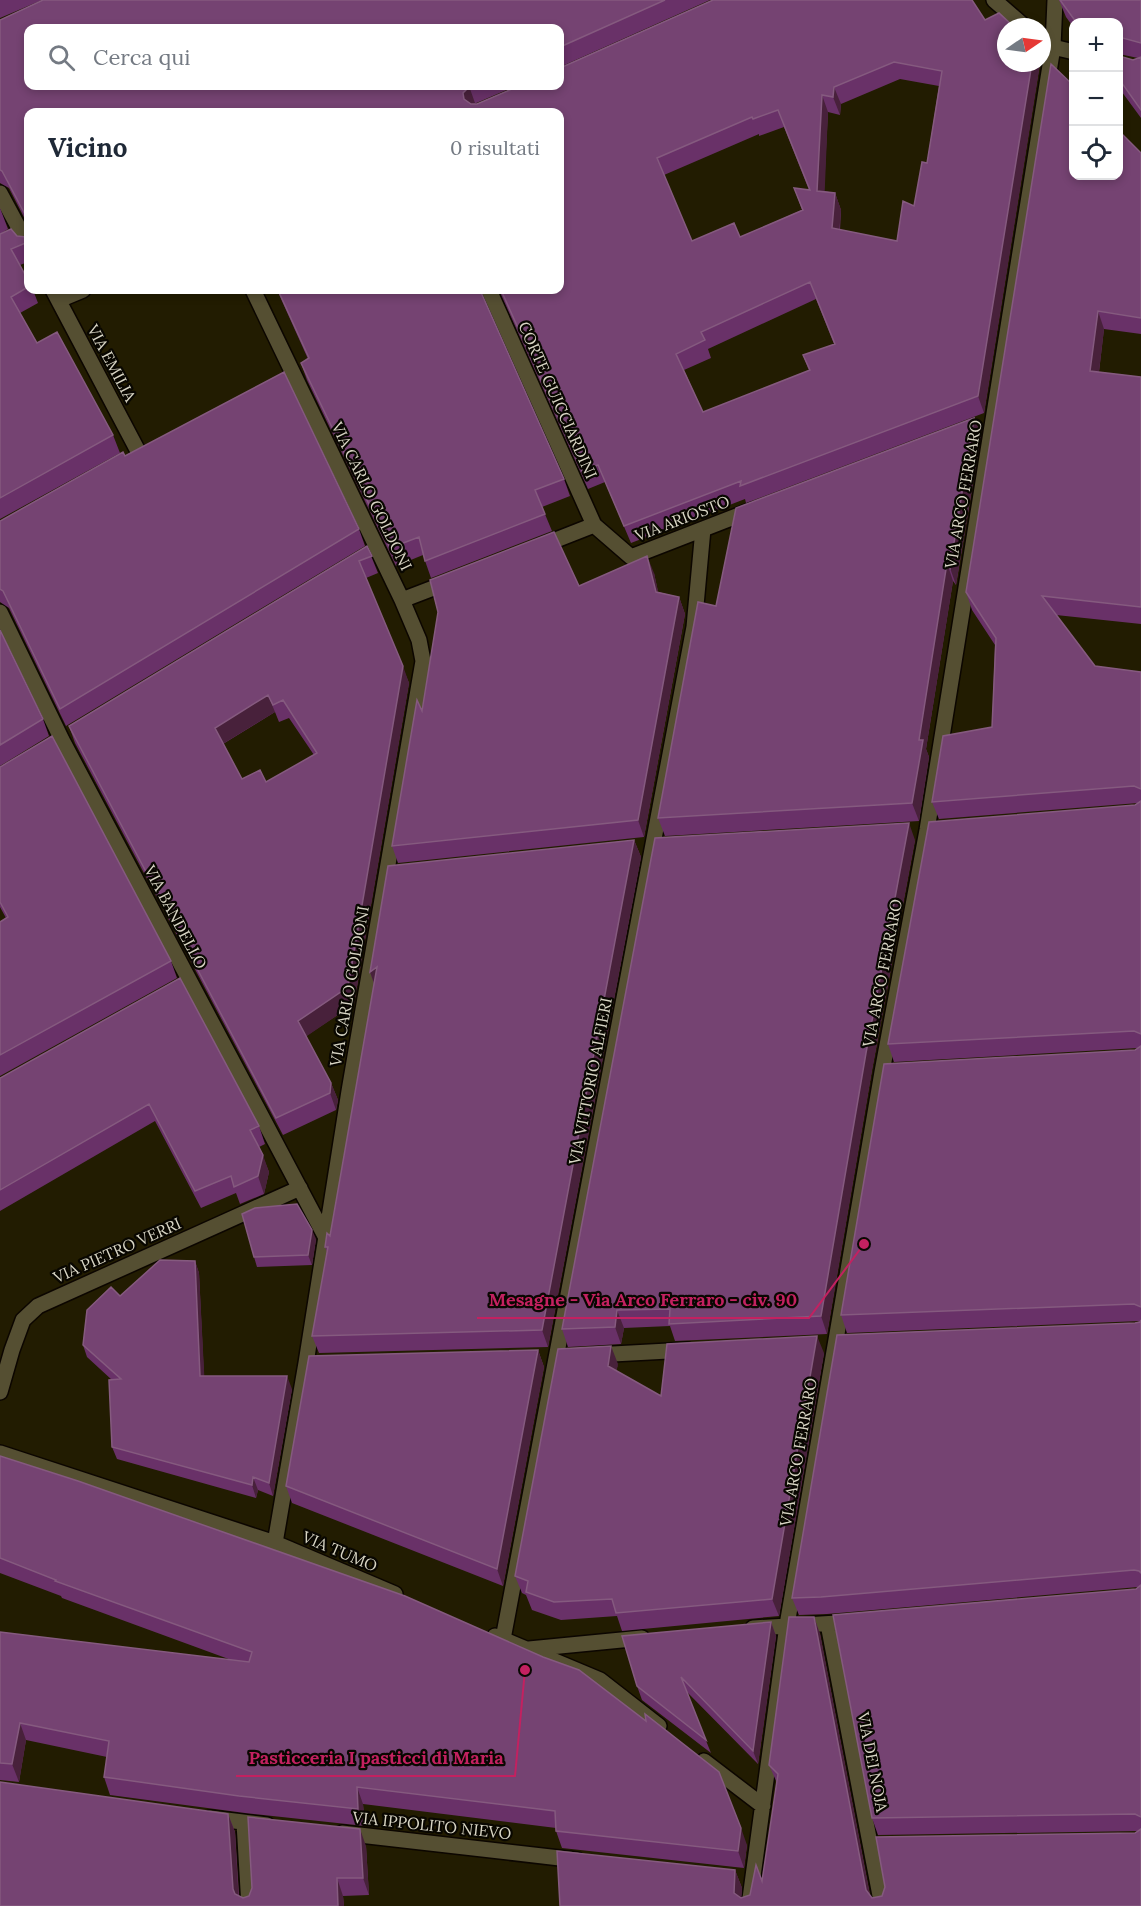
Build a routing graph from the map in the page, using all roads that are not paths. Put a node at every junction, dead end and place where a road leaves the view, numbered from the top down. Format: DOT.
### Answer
graph roads {
  1 [pos="994,0"];
  2 [pos="1055,0"];
  3 [pos="1015,18"];
  4 [pos="1051,22"];
  5 [pos="1051,45"];
  6 [pos="1069,51"];
  7 [pos="1043,72"];
  8 [pos="0,193"];
  9 [pos="24,237"];
  10 [pos="24,239"];
  11 [pos="7,240"];
  12 [pos="255,294"];
  13 [pos="491,294"];
  14 [pos="56,295"];
  15 [pos="994,420"];
  16 [pos="971,428"];
  17 [pos="139,453"];
  18 [pos="770,504"];
  19 [pos="594,525"];
  20 [pos="703,529"];
  21 [pos="519,554"];
  22 [pos="466,575"];
  23 [pos="402,600"];
  24 [pos="0,612"];
  25 [pos="945,829"];
  26 [pos="921,831"];
  27 [pos="300,1188"];
  28 [pos="325,1236"];
  29 [pos="707,1349"];
  30 [pos="562,1357"];
  31 [pos="0,1392"];
  32 [pos="0,1453"];
  33 [pos="275,1543"];
  34 [pos="405,1598"];
  35 [pos="875,1620"];
  36 [pos="828,1624"];
  37 [pos="787,1625"];
  38 [pos="739,1629"];
  39 [pos="481,1630"];
  40 [pos="656,1637"];
  41 [pos="503,1639"];
  42 [pos="526,1649"];
  43 [pos="673,1736"];
  44 [pos="691,1750"];
  45 [pos="763,1806"];
  46 [pos="197,1816"];
  47 [pos="244,1823"];
  48 [pos="279,1827"];
  49 [pos="327,1832"];
  50 [pos="587,1861"];
  51 [pos="249,1906"];
  52 [pos="750,1906"];
  53 [pos="882,1906"];
  1 -- 3 [label="street"];
  2 -- 4 [label="street, VIA ARCO FERRARO"];
  5 -- 6 [label="street"];
  7 -- 15 [label="street, VIA ARCO FERRARO"];
  8 -- 9 [label="street"];
  10 -- 11 [label="street"];
  12 -- 23 [label="street, VIA CARLO GOLDONI"];
  13 -- 19 [label="street, CORTE GUICCIARDINI"];
  14 -- 17 [label="street, VIA EMILIA"];
  15 -- 16 [label="street"];
  15 -- 26 [label="street, VIA ARCO FERRARO"];
  18 -- 20 [label="street, VIA ARIOSTO"];
  19 -- 20 [label="street, VIA ARIOSTO"];
  19 -- 21 [label="street"];
  20 -- 30 [label="street, VIA VITTORIO ALFIERI"];
  22 -- 23 [label="street"];
  23 -- 28 [label="street, VIA CARLO GOLDONI"];
  24 -- 27 [label="street, VIA BANDELLO"];
  25 -- 26 [label="street"];
  26 -- 37 [label="street, VIA ARCO FERRARO"];
  27 -- 28 [label="street, VIA BANDELLO"];
  27 -- 31 [label="street, VIA PIETRO VERRI"];
  28 -- 33 [label="street, VIA CARLO GOLDONI"];
  29 -- 30 [label="street"];
  30 -- 41 [label="street, VIA VITTORIO ALFIERI"];
  32 -- 33 [label="street, VIA TUMO"];
  33 -- 34 [label="street, VIA TUMO"];
  35 -- 36 [label="street"];
  36 -- 37 [label="street"];
  36 -- 53 [label="street, VIA DEI NOJA"];
  37 -- 38 [label="street"];
  37 -- 45 [label="street, VIA ARCO FERRARO"];
  39 -- 41 [label="street"];
  40 -- 42 [label="street"];
  41 -- 42 [label="street"];
  42 -- 43 [label="street"];
  44 -- 45 [label="street"];
  45 -- 52 [label="street, VIA ARCO FERRARO"];
  46 -- 47 [label="street"];
  47 -- 48 [label="street"];
  47 -- 51 [label="street"];
  49 -- 50 [label="street, VIA IPPOLITO NIEVO"];
}
